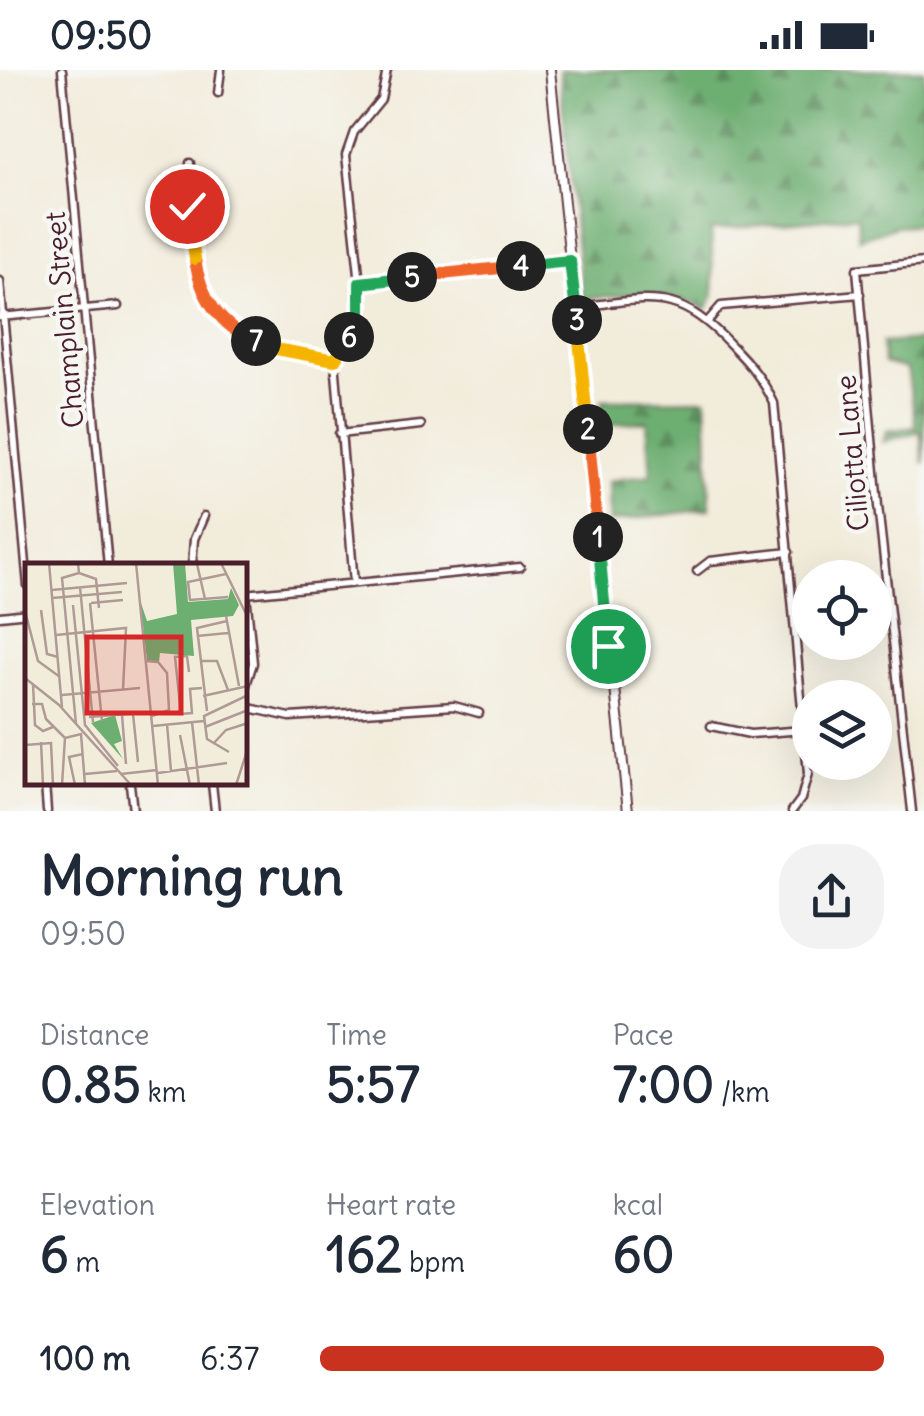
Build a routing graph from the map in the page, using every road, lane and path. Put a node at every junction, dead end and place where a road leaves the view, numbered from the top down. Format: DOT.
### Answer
graph roads {
  1 [pos="62,70"];
  2 [pos="221,70"];
  3 [pos="387,70"];
  4 [pos="550,70"];
  5 [pos="218,94"];
  6 [pos="190,163"];
  7 [pos="570,261"];
  8 [pos="924,262"];
  9 [pos="0,281"];
  10 [pos="360,283"];
  11 [pos="860,294"];
  12 [pos="118,306"];
  13 [pos="576,307"];
  14 [pos="86,309"];
  15 [pos="2,317"];
  16 [pos="708,321"];
  17 [pos="335,360"];
  18 [pos="421,425"];
  19 [pos="339,434"];
  20 [pos="204,516"];
  21 [pos="789,552"];
  22 [pos="886,560"];
  23 [pos="26,563"];
  24 [pos="108,563"];
  25 [pos="192,563"];
  26 [pos="520,567"];
  27 [pos="696,572"];
  28 [pos="354,583"];
  29 [pos="792,583"];
  30 [pos="248,594"];
  31 [pos="25,614"];
  32 [pos="0,616"];
  33 [pos="248,617"];
  34 [pos="892,619"];
  35 [pos="248,677"];
  36 [pos="248,708"];
  37 [pos="479,713"];
  38 [pos="711,726"];
  39 [pos="792,731"];
  40 [pos="806,780"];
  41 [pos="45,786"];
  42 [pos="130,786"];
  43 [pos="212,786"];
  44 [pos="47,811"];
  45 [pos="133,811"];
  46 [pos="215,811"];
  47 [pos="628,811"];
  48 [pos="792,811"];
  49 [pos="912,811"];
  1 -- 14 [label="street, Champlain Street"];
  2 -- 5 [label="street"];
  3 -- 10 [label="street"];
  4 -- 7 [label="street"];
  6 -- 17 [label="street"];
  7 -- 10 [label="street"];
  7 -- 13 [label="street"];
  8 -- 11 [label="street, Ciliotta Lane"];
  9 -- 15 [label="street"];
  10 -- 17 [label="street"];
  11 -- 16 [label="street"];
  11 -- 22 [label="street, Ciliotta Lane"];
  12 -- 14 [label="street"];
  13 -- 16 [label="street"];
  13 -- 47 [label="street"];
  14 -- 15 [label="street"];
  14 -- 24 [label="street, Champlain Street"];
  15 -- 23 [label="street"];
  16 -- 21 [label="street"];
  17 -- 19 [label="street"];
  18 -- 19 [label="street"];
  19 -- 28 [label="street"];
  20 -- 25 [label="street"];
  21 -- 27 [label="street"];
  21 -- 29 [label="street"];
  26 -- 28 [label="street"];
  28 -- 30 [label="street"];
  31 -- 32 [label="street"];
  33 -- 35 [label="street"];
  34 -- 49 [label="street, Ciliotta Lane"];
  36 -- 37 [label="street"];
  38 -- 39 [label="street"];
  40 -- 48 [label="street"];
  41 -- 44 [label="street"];
  42 -- 45 [label="street"];
  43 -- 46 [label="street"];
}
